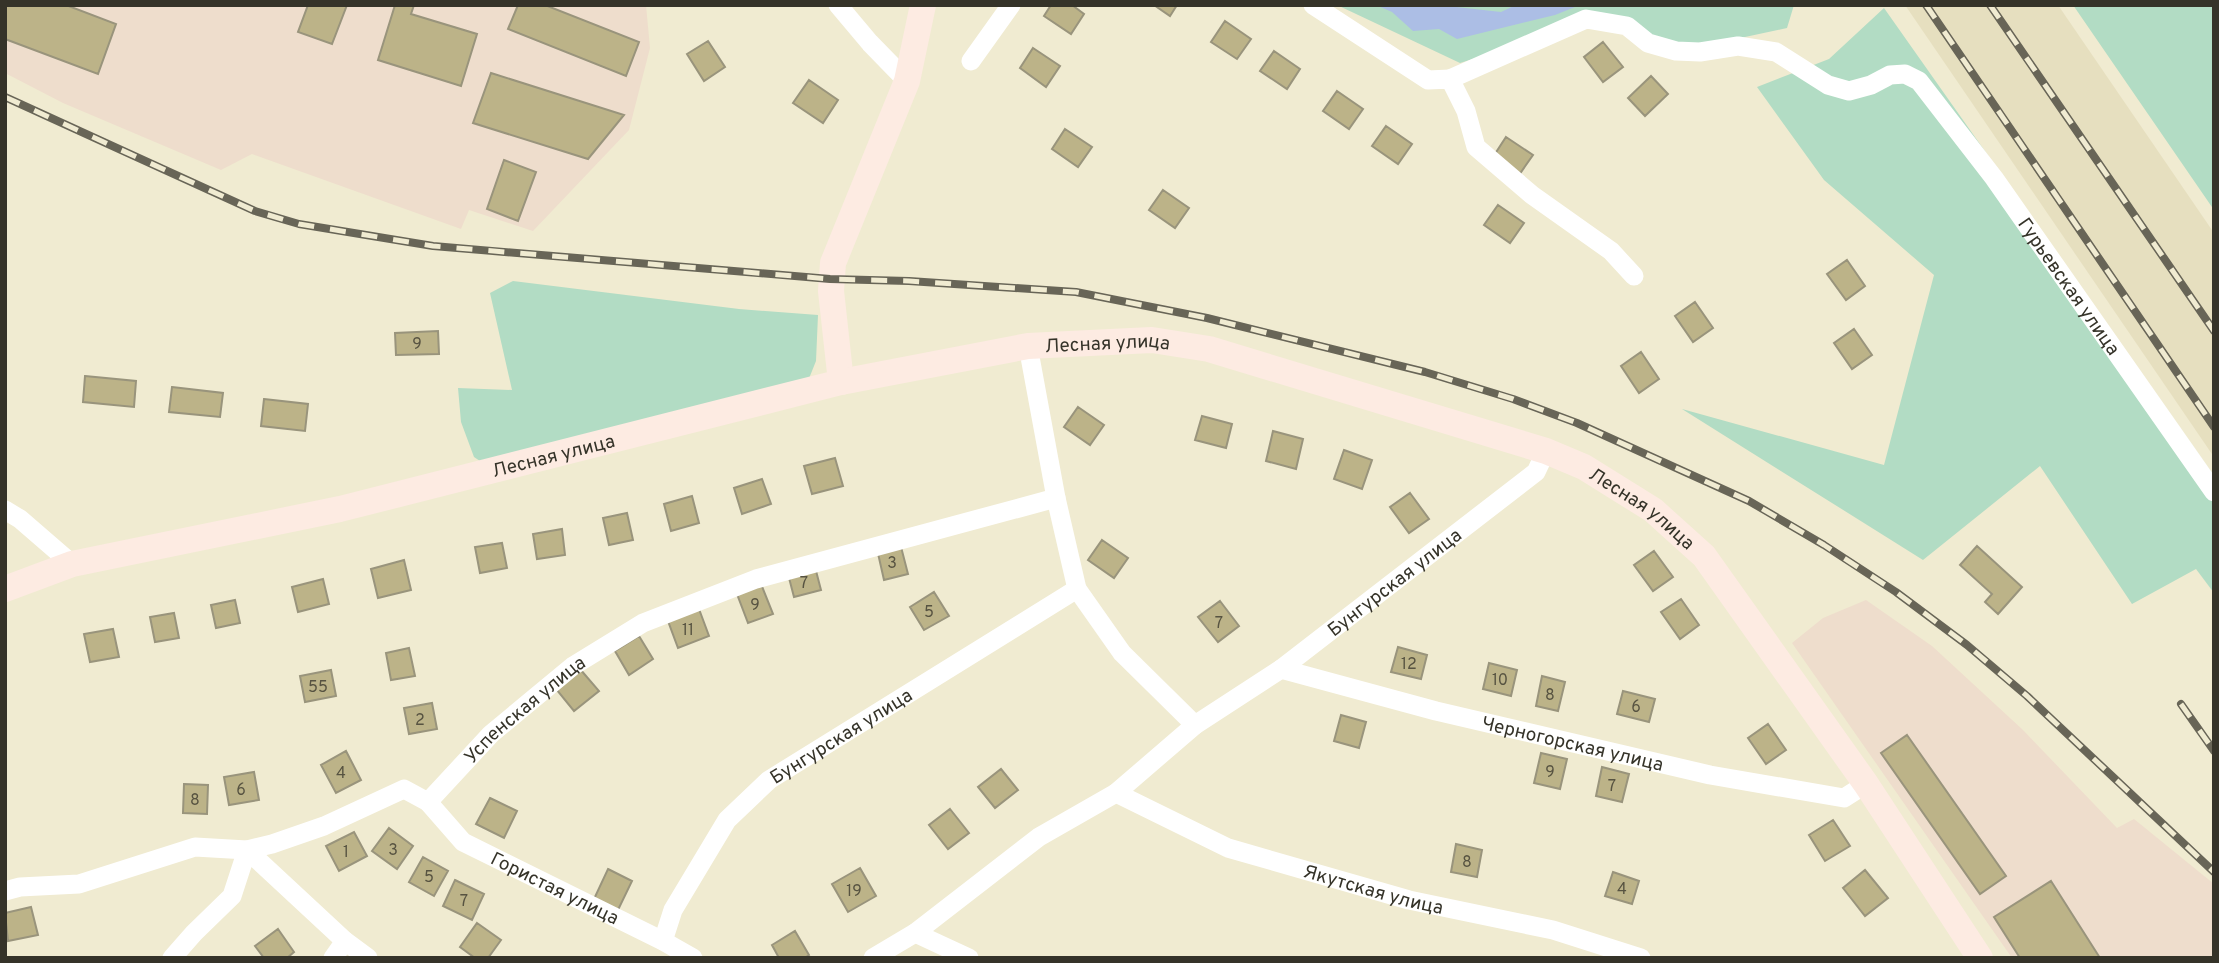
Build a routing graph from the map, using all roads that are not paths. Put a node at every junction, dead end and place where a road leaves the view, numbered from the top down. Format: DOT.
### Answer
graph roads {
  1 [pos="838,5"];
  2 [pos="923,5"];
  3 [pos="1011,5"];
  4 [pos="1313,5"];
  5 [pos="971,61"];
  6 [pos="1450,79"];
  7 [pos="907,80"];
  8 [pos="1634,276"];
  9 [pos="1028,346"];
  10 [pos="841,382"];
  11 [pos="1546,451"];
  12 [pos="2214,492"];
  13 [pos="1056,498"];
  14 [pos="5,510"];
  15 [pos="72,564"];
  16 [pos="5,589"];
  17 [pos="1077,589"];
  18 [pos="1281,668"];
  19 [pos="1195,725"];
  20 [pos="1866,784"];
  21 [pos="1116,793"];
  22 [pos="428,802"];
  23 [pos="247,850"];
  24 [pos="5,891"];
  25 [pos="915,933"];
  26 [pos="345,941"];
  27 [pos="663,941"];
  28 [pos="172,958"];
  29 [pos="333,958"];
  30 [pos="368,958"];
  31 [pos="693,958"];
  32 [pos="873,958"];
  33 [pos="969,958"];
  34 [pos="1641,958"];
  35 [pos="1980,958"];
  1 -- 7 [label="street"];
  2 -- 7 [label="main road"];
  3 -- 5 [label="street"];
  4 -- 6 [label="street"];
  6 -- 8 [label="street"];
  6 -- 12 [label="street, Гурьевская улица"];
  7 -- 10 [label="main road"];
  9 -- 10 [label="main road, Лесная улица"];
  9 -- 11 [label="main road, Лесная улица"];
  9 -- 13 [label="street"];
  10 -- 15 [label="main road, Лесная улица"];
  11 -- 18 [label="street, Бунгурская улица"];
  11 -- 20 [label="main road, Лесная улица"];
  13 -- 17 [label="street"];
  13 -- 22 [label="street, Успенская улица"];
  14 -- 15 [label="street"];
  15 -- 16 [label="main road, Лесная улица"];
  17 -- 19 [label="street"];
  17 -- 27 [label="street, Бунгурская улица"];
  18 -- 19 [label="street, Бунгурская улица"];
  18 -- 20 [label="street, Черногорская улица"];
  19 -- 21 [label="street, Бунгурская улица"];
  20 -- 35 [label="main road, Лесная улица"];
  21 -- 25 [label="street, Бунгурская улица"];
  21 -- 34 [label="street, Якутская улица"];
  22 -- 23 [label="street"];
  22 -- 27 [label="street, Гористая улица"];
  23 -- 24 [label="street"];
  23 -- 26 [label="street"];
  23 -- 28 [label="street"];
  25 -- 32 [label="street, Бунгурская улица"];
  25 -- 33 [label="street"];
  26 -- 29 [label="street"];
  26 -- 30 [label="street"];
  27 -- 31 [label="street, Гористая улица"];
}
